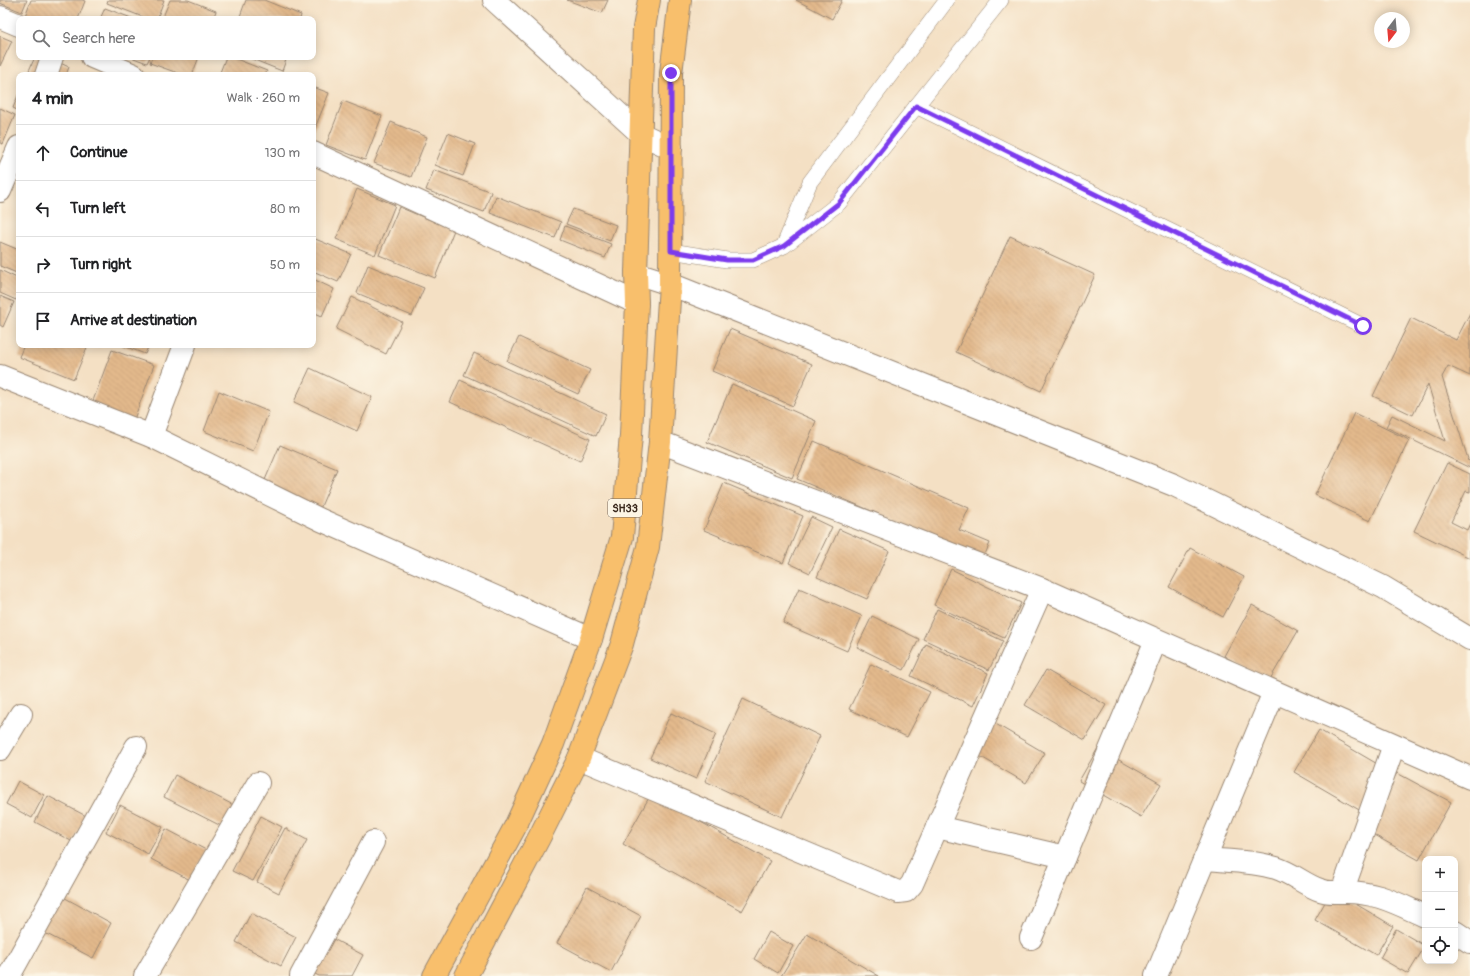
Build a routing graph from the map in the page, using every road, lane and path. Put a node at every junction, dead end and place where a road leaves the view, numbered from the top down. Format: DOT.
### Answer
graph roads {
  1 [pos="494,0"];
  2 [pos="649,0"];
  3 [pos="680,0"];
  4 [pos="947,0"];
  5 [pos="1001,0"];
  6 [pos="0,17"];
  7 [pos="16,24"];
  8 [pos="51,60"];
  9 [pos="99,60"];
  10 [pos="47,72"];
  11 [pos="127,72"];
  12 [pos="916,106"];
  13 [pos="641,134"];
  14 [pos="671,148"];
  15 [pos="16,154"];
  16 [pos="316,154"];
  17 [pos="0,191"];
  18 [pos="784,246"];
  19 [pos="671,251"];
  20 [pos="636,273"];
  21 [pos="670,284"];
  22 [pos="637,303"];
  23 [pos="1363,326"];
  24 [pos="184,348"];
  25 [pos="0,376"];
  26 [pos="151,436"];
  27 [pos="660,442"];
  28 [pos="1042,589"];
  29 [pos="592,639"];
  30 [pos="1470,639"];
  31 [pos="1156,640"];
  32 [pos="1274,692"];
  33 [pos="21,714"];
  34 [pos="1394,745"];
  35 [pos="136,747"];
  36 [pos="0,749"];
  37 [pos="579,758"];
  38 [pos="1470,778"];
  39 [pos="258,783"];
  40 [pos="937,827"];
  41 [pos="373,842"];
  42 [pos="1065,858"];
  43 [pos="1204,859"];
  44 [pos="1342,892"];
  45 [pos="1422,915"];
  46 [pos="1458,934"];
  47 [pos="1031,938"];
  48 [pos="1470,942"];
  49 [pos="10,976"];
  50 [pos="146,976"];
  51 [pos="301,976"];
  52 [pos="434,976"];
  53 [pos="466,976"];
  54 [pos="1156,976"];
  1 -- 13 [label="street"];
  2 -- 13 [label="main road, SH33"];
  3 -- 14 [label="main road, SH33"];
  4 -- 18 [label="lane"];
  5 -- 12 [label="lane"];
  6 -- 7 [label="street"];
  8 -- 10 [label="street"];
  9 -- 11 [label="street"];
  12 -- 18 [label="lane"];
  12 -- 23 [label="lane"];
  13 -- 14 [label="street"];
  13 -- 20 [label="main road, SH33"];
  14 -- 19 [label="main road, SH33"];
  15 -- 17 [label="street"];
  16 -- 22 [label="street"];
  18 -- 19 [label="lane"];
  19 -- 21 [label="main road, SH33"];
  20 -- 21 [label="street"];
  20 -- 22 [label="main road, SH33"];
  21 -- 27 [label="main road, SH33"];
  21 -- 30 [label="street"];
  22 -- 29 [label="main road, SH33"];
  24 -- 26 [label="street"];
  25 -- 26 [label="street"];
  26 -- 29 [label="street"];
  27 -- 28 [label="street"];
  27 -- 37 [label="main road, SH33"];
  28 -- 31 [label="street"];
  28 -- 40 [label="street"];
  29 -- 52 [label="main road, SH33"];
  31 -- 32 [label="street"];
  31 -- 42 [label="street"];
  32 -- 34 [label="street"];
  32 -- 43 [label="street"];
  33 -- 36 [label="street"];
  34 -- 38 [label="street"];
  34 -- 44 [label="street"];
  35 -- 49 [label="street"];
  37 -- 40 [label="street"];
  37 -- 53 [label="main road, SH33"];
  39 -- 50 [label="street"];
  40 -- 42 [label="street"];
  41 -- 51 [label="street"];
  42 -- 47 [label="street"];
  43 -- 44 [label="street"];
  43 -- 54 [label="street"];
  44 -- 45 [label="street"];
  46 -- 48 [label="street"];
}
